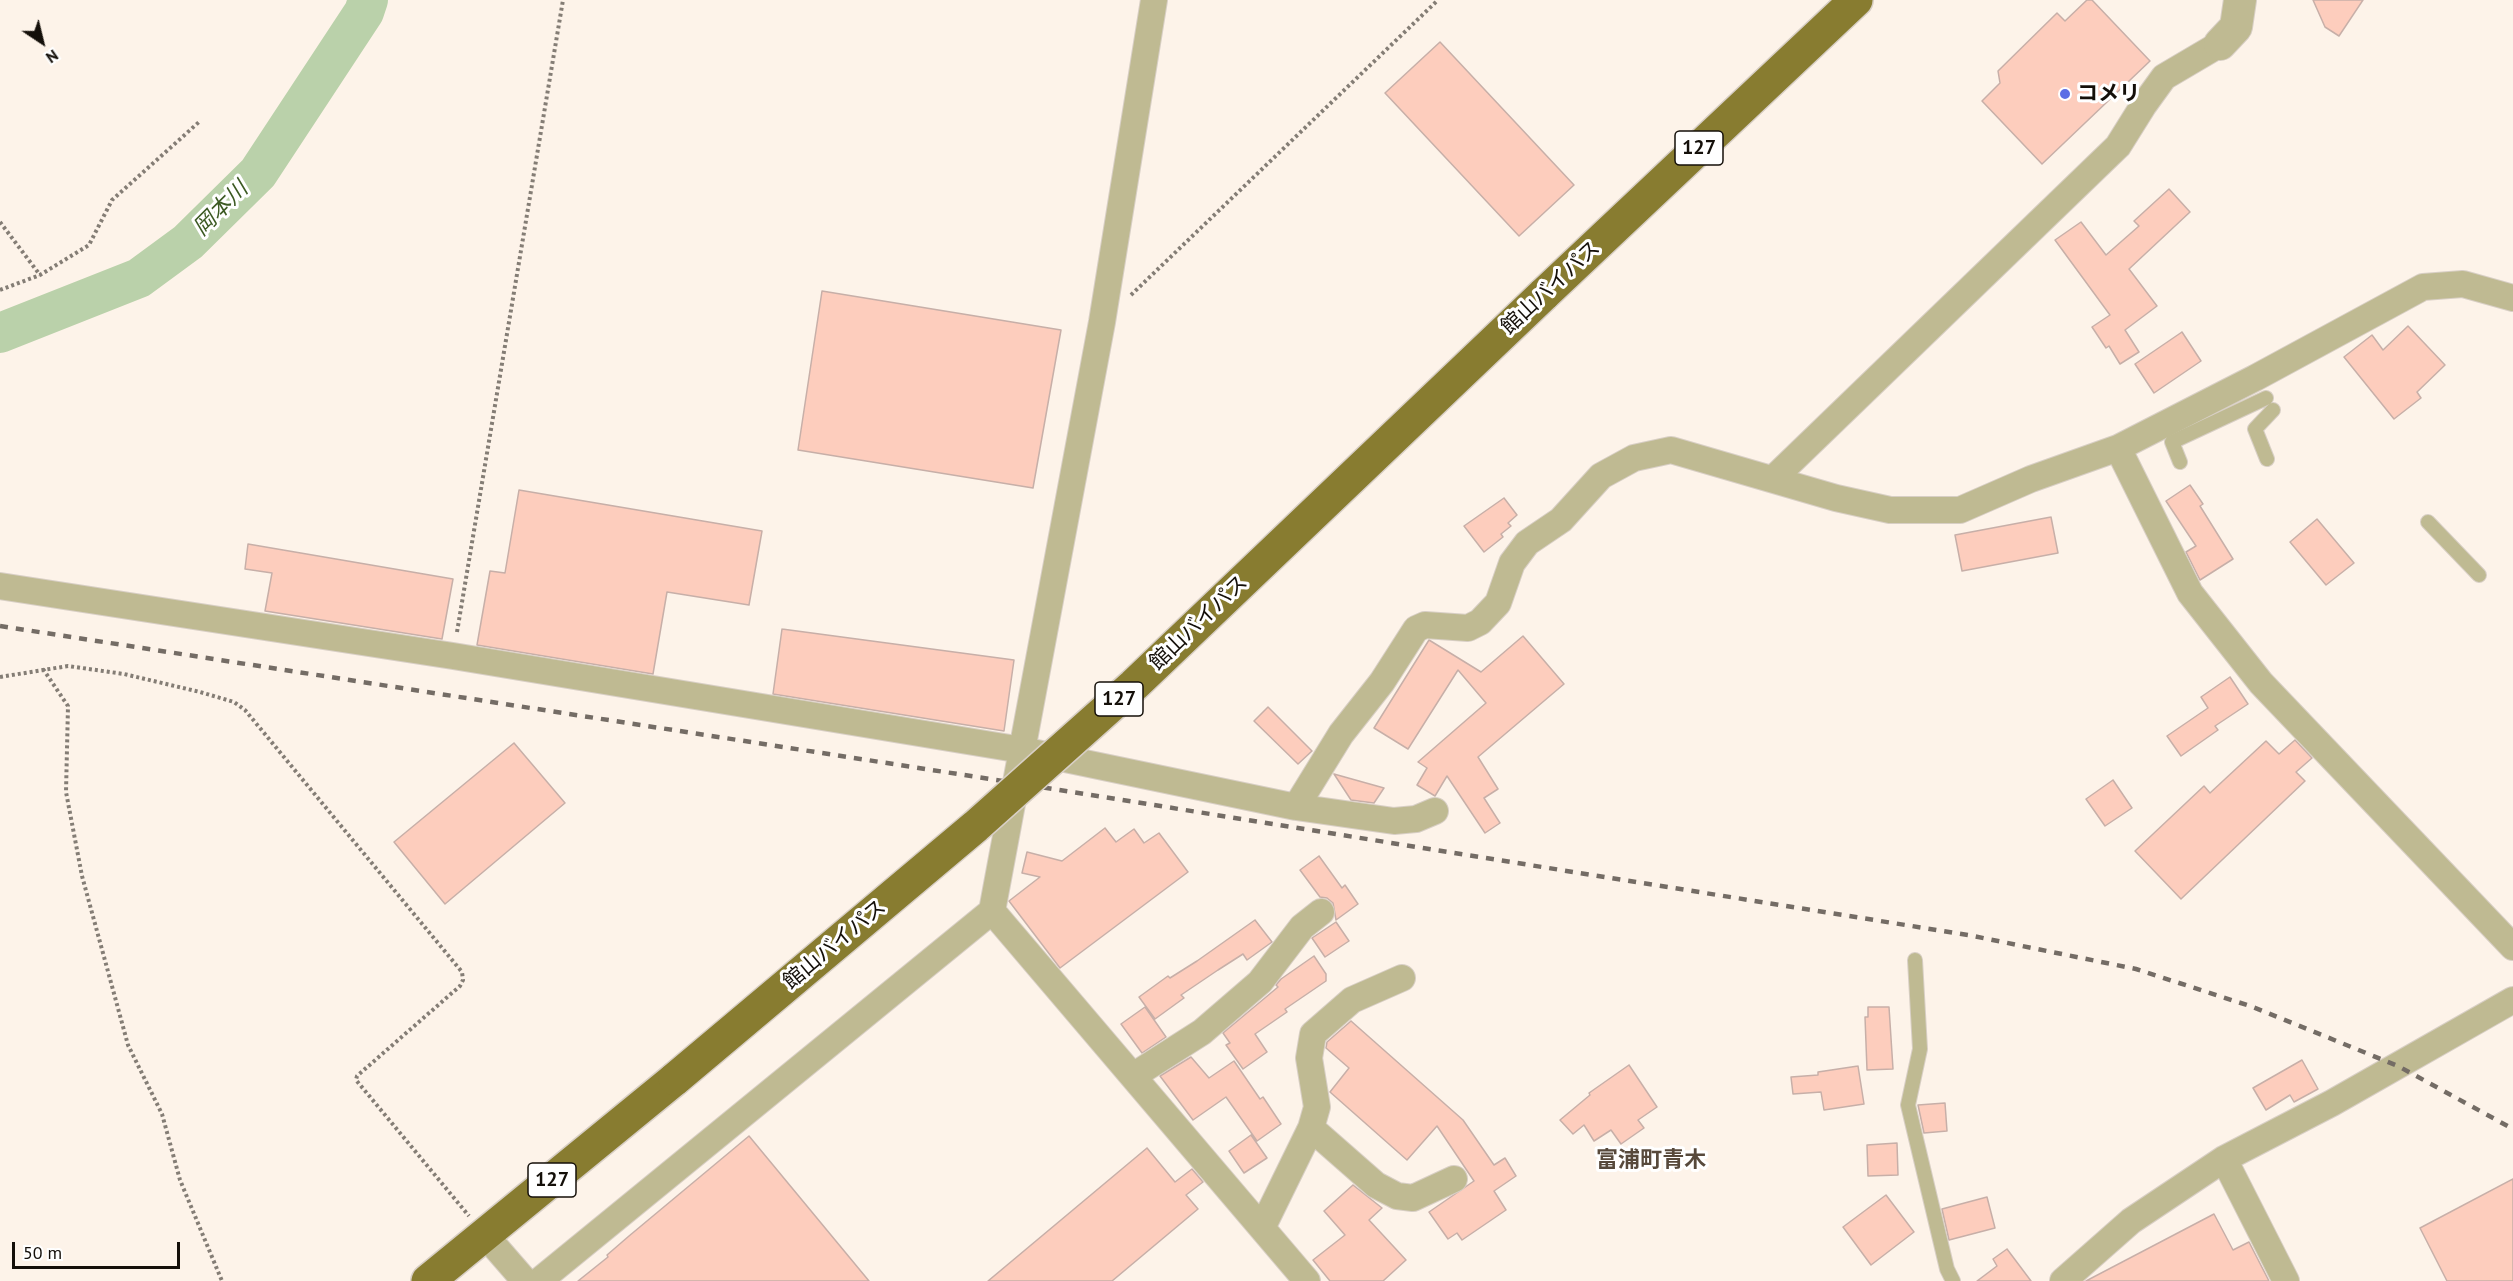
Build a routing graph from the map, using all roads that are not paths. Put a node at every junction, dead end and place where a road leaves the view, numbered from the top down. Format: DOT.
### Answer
graph roads {
  1 [pos="1154,0"];
  2 [pos="1856,0"];
  3 [pos="2240,0"];
  4 [pos="2220,44"];
  5 [pos="2513,298"];
  6 [pos="2118,448"];
  7 [pos="2267,459"];
  8 [pos="2180,462"];
  9 [pos="1774,478"];
  10 [pos="2428,522"];
  11 [pos="2479,574"];
  12 [pos="0,586"];
  13 [pos="1022,750"];
  14 [pos="1296,807"];
  15 [pos="1435,811"];
  16 [pos="992,910"];
  17 [pos="1321,912"];
  18 [pos="2513,947"];
  19 [pos="1915,960"];
  20 [pos="1402,978"];
  21 [pos="2513,1000"];
  22 [pos="1133,1076"];
  23 [pos="1311,1128"];
  24 [pos="2224,1159"];
  25 [pos="1454,1179"];
  26 [pos="1262,1228"];
  27 [pos="484,1235"];
  28 [pos="428,1281"];
  29 [pos="525,1281"];
  30 [pos="539,1281"];
  31 [pos="1307,1281"];
  32 [pos="1953,1281"];
  33 [pos="2063,1281"];
  34 [pos="2286,1281"];
  1 -- 13 [label="street"];
  2 -- 27 [label="highway, 館山バイパス / 127, bridge"];
  3 -- 4 [label="street"];
  4 -- 9 [label="street"];
  5 -- 6 [label="street"];
  6 -- 9 [label="street"];
  6 -- 18 [label="street"];
  7 -- 8 [label="lane"];
  9 -- 14 [label="street"];
  10 -- 11 [label="lane"];
  12 -- 13 [label="street"];
  13 -- 14 [label="street"];
  13 -- 16 [label="street"];
  14 -- 15 [label="street"];
  16 -- 22 [label="street"];
  16 -- 30 [label="street"];
  17 -- 22 [label="street"];
  19 -- 32 [label="lane"];
  20 -- 23 [label="street"];
  21 -- 24 [label="street"];
  22 -- 26 [label="street"];
  23 -- 25 [label="street"];
  23 -- 26 [label="street"];
  24 -- 33 [label="street"];
  24 -- 34 [label="street"];
  26 -- 31 [label="street"];
  27 -- 28 [label="highway, 館山バイパス / 127"];
  27 -- 29 [label="street"];
}
